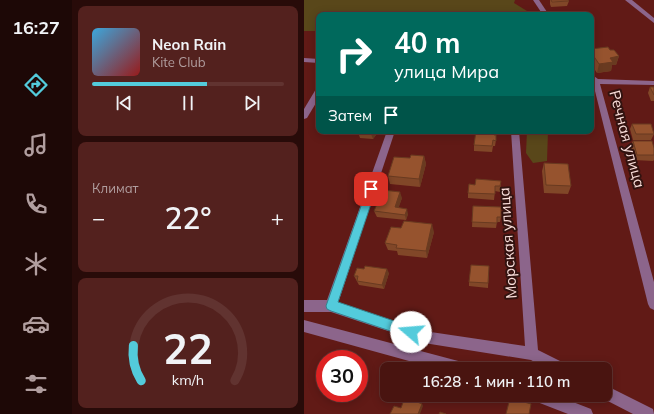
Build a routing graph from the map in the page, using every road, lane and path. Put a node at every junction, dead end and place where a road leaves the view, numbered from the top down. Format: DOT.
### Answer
graph roads {
  1 [pos="536,0"];
  2 [pos="628,0"];
  3 [pos="544,12"];
  4 [pos="654,21"];
  5 [pos="304,60"];
  6 [pos="316,61"];
  7 [pos="594,80"];
  8 [pos="654,83"];
  9 [pos="594,84"];
  10 [pos="316,96"];
  11 [pos="304,116"];
  12 [pos="390,134"];
  13 [pos="515,134"];
  14 [pos="654,304"];
  15 [pos="304,306"];
  16 [pos="331,306"];
  17 [pos="304,326"];
  18 [pos="532,354"];
  19 [pos="436,362"];
  20 [pos="547,362"];
  21 [pos="612,396"];
  22 [pos="555,402"];
  23 [pos="586,414"];
  24 [pos="648,414"];
  1 -- 3 [label="street"];
  2 -- 4 [label="street"];
  5 -- 6 [label="street"];
  7 -- 8 [label="street"];
  9 -- 14 [label="street, Речная улица"];
  10 -- 11 [label="street"];
  12 -- 16 [label="street"];
  13 -- 18 [label="street, Морская улица"];
  15 -- 16 [label="street"];
  16 -- 18 [label="street"];
  17 -- 19 [label="street"];
  18 -- 20 [label="street"];
  21 -- 24 [label="street"];
  22 -- 23 [label="street"];
}
